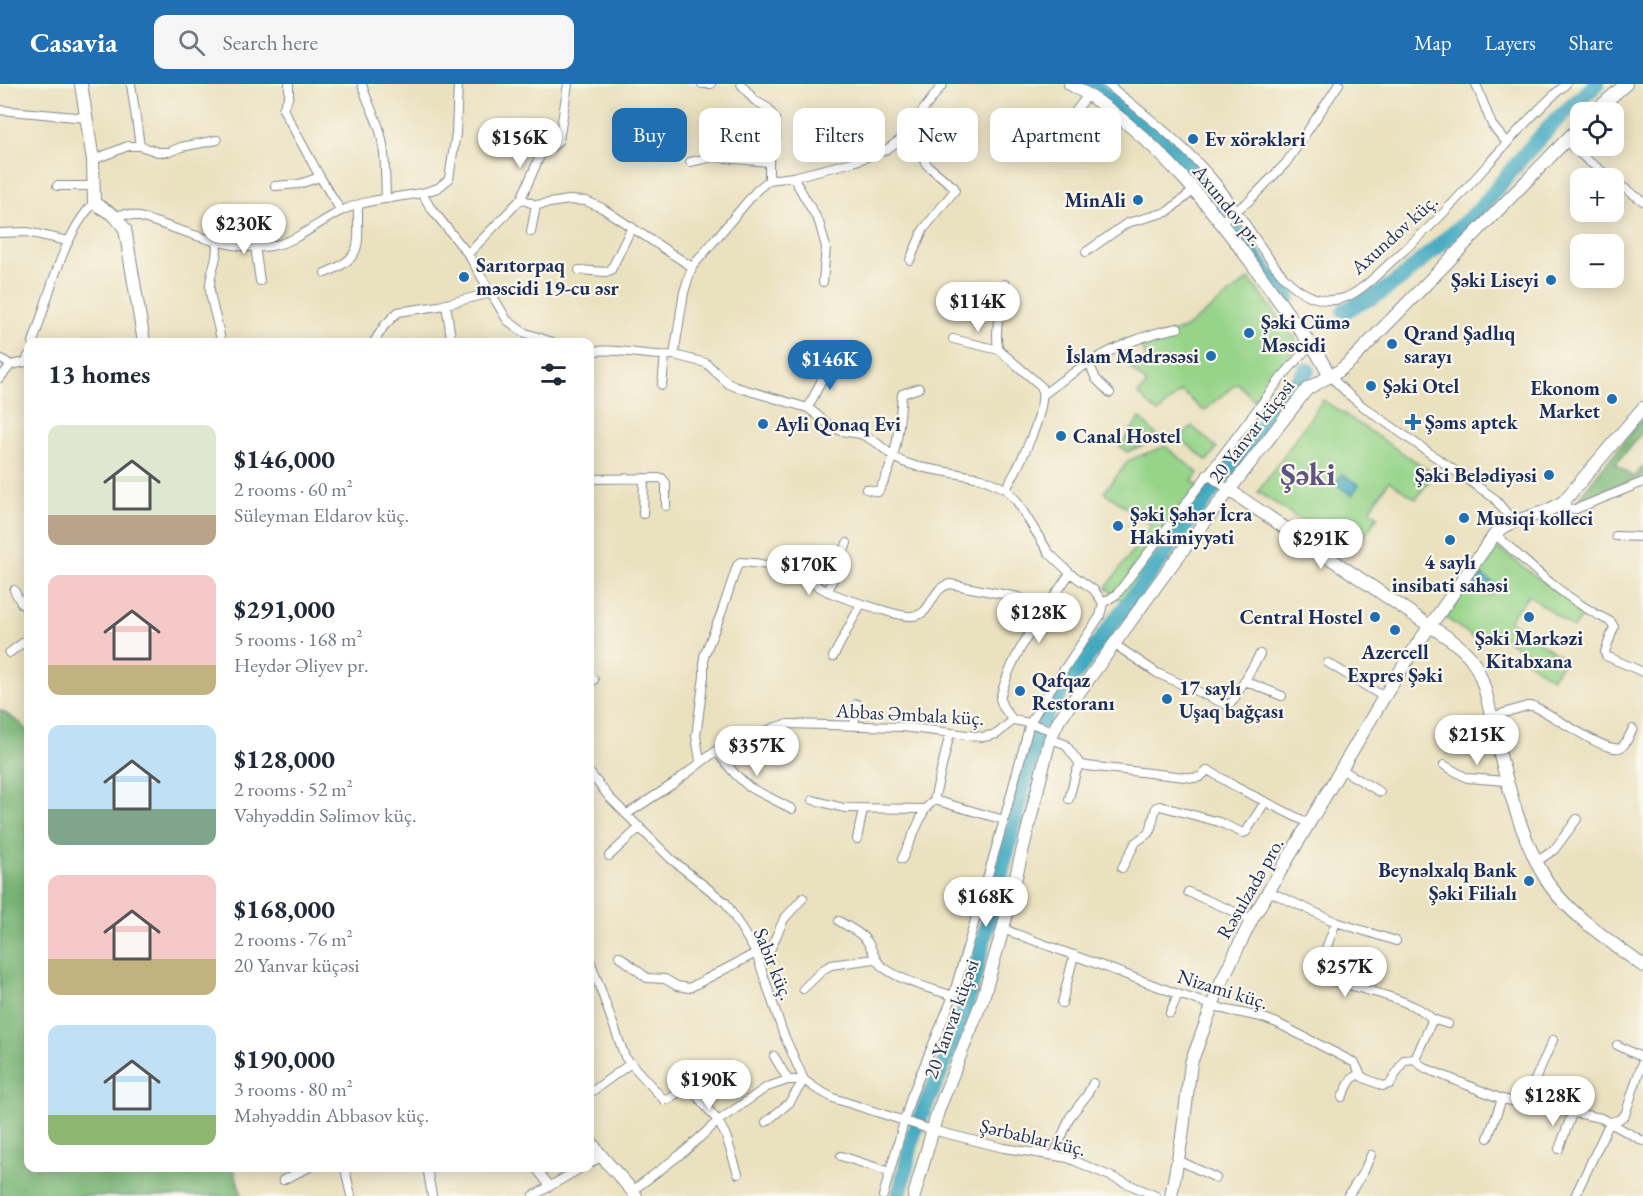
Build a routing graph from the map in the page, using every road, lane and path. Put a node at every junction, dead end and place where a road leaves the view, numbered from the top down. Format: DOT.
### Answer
graph roads {
  1 [pos="81,84"];
  2 [pos="131,84"];
  3 [pos="290,84"];
  4 [pos="362,84"];
  5 [pos="458,84"];
  6 [pos="568,84"];
  7 [pos="702,84"];
  8 [pos="711,84"];
  9 [pos="741,84"];
  10 [pos="943,84"];
  11 [pos="1070,84"];
  12 [pos="1107,84"];
  13 [pos="1339,84"];
  14 [pos="1476,84"];
  15 [pos="1566,84"];
  16 [pos="1626,84"];
  17 [pos="1088,95"];
  18 [pos="1605,102"];
  19 [pos="768,108"];
  20 [pos="925,108"];
  21 [pos="1078,108"];
  22 [pos="0,110"];
  23 [pos="86,118"];
  24 [pos="1570,137"];
  25 [pos="217,140"];
  26 [pos="1566,141"];
  27 [pos="897,142"];
  28 [pos="1507,142"];
  29 [pos="140,146"];
  30 [pos="93,160"];
  31 [pos="699,160"];
  32 [pos="690,162"];
  33 [pos="769,162"];
  34 [pos="925,162"];
  35 [pos="1597,168"];
  36 [pos="320,177"];
  37 [pos="794,177"];
  38 [pos="769,180"];
  39 [pos="57,186"];
  40 [pos="93,186"];
  41 [pos="275,186"];
  42 [pos="1624,188"];
  43 [pos="1193,191"];
  44 [pos="422,193"];
  45 [pos="386,199"];
  46 [pos="521,199"];
  47 [pos="1643,201"];
  48 [pos="94,204"];
  49 [pos="358,205"];
  50 [pos="536,205"];
  51 [pos="341,211"];
  52 [pos="1234,212"];
  53 [pos="115,216"];
  54 [pos="1221,222"];
  55 [pos="252,225"];
  56 [pos="632,227"];
  57 [pos="531,232"];
  58 [pos="0,233"];
  59 [pos="216,241"];
  60 [pos="68,242"];
  61 [pos="256,247"];
  62 [pos="1086,252"];
  63 [pos="468,254"];
  64 [pos="910,260"];
  65 [pos="692,267"];
  66 [pos="579,270"];
  67 [pos="325,273"];
  68 [pos="260,281"];
  69 [pos="823,282"];
  70 [pos="1005,284"];
  71 [pos="490,293"];
  72 [pos="446,304"];
  73 [pos="1178,328"];
  74 [pos="34,338"];
  75 [pos="143,338"];
  76 [pos="221,338"];
  77 [pos="376,338"];
  78 [pos="452,338"];
  79 [pos="540,338"];
  80 [pos="952,339"];
  81 [pos="1310,345"];
  82 [pos="999,350"];
  83 [pos="594,351"];
  84 [pos="670,355"];
  85 [pos="0,358"];
  86 [pos="24,363"];
  87 [pos="1089,363"];
  88 [pos="11,365"];
  89 [pos="829,365"];
  90 [pos="1330,376"];
  91 [pos="0,378"];
  92 [pos="662,385"];
  93 [pos="919,388"];
  94 [pos="1110,393"];
  95 [pos="1044,394"];
  96 [pos="808,408"];
  97 [pos="1643,408"];
  98 [pos="894,457"];
  99 [pos="1210,476"];
  100 [pos="644,478"];
  101 [pos="594,479"];
  102 [pos="1643,482"];
  103 [pos="1226,488"];
  104 [pos="866,489"];
  105 [pos="1006,489"];
  106 [pos="1559,505"];
  107 [pos="666,506"];
  108 [pos="643,514"];
  109 [pos="1511,522"];
  110 [pos="1495,534"];
  111 [pos="1616,536"];
  112 [pos="1643,537"];
  113 [pos="848,543"];
  114 [pos="1070,573"];
  115 [pos="14,590"];
  116 [pos="828,592"];
  117 [pos="1103,603"];
  118 [pos="861,604"];
  119 [pos="24,606"];
  120 [pos="1046,609"];
  121 [pos="1430,626"];
  122 [pos="24,642"];
  123 [pos="1114,645"];
  124 [pos="9,653"];
  125 [pos="1260,654"];
  126 [pos="833,657"];
  127 [pos="1328,663"];
  128 [pos="1643,672"];
  129 [pos="1245,681"];
  130 [pos="1282,696"];
  131 [pos="1384,697"];
  132 [pos="857,704"];
  133 [pos="1491,717"];
  134 [pos="1013,720"];
  135 [pos="1030,723"];
  136 [pos="854,726"];
  137 [pos="1633,729"];
  138 [pos="950,733"];
  139 [pos="1051,735"];
  140 [pos="716,751"];
  141 [pos="700,761"];
  142 [pos="1080,764"];
  143 [pos="1444,765"];
  144 [pos="1341,769"];
  145 [pos="594,777"];
  146 [pos="1506,781"];
  147 [pos="1380,792"];
  148 [pos="1069,799"];
  149 [pos="813,800"];
  150 [pos="934,801"];
  151 [pos="1264,802"];
  152 [pos="863,808"];
  153 [pos="792,809"];
  154 [pos="925,809"];
  155 [pos="627,814"];
  156 [pos="1577,819"];
  157 [pos="1004,820"];
  158 [pos="1310,824"];
  159 [pos="640,827"];
  160 [pos="857,839"];
  161 [pos="609,856"];
  162 [pos="902,860"];
  163 [pos="1536,862"];
  164 [pos="1122,868"];
  165 [pos="1268,891"];
  166 [pos="1188,892"];
  167 [pos="803,898"];
  168 [pos="1252,919"];
  169 [pos="839,921"];
  170 [pos="1336,922"];
  171 [pos="1003,929"];
  172 [pos="1396,941"];
  173 [pos="756,953"];
  174 [pos="1074,955"];
  175 [pos="619,957"];
  176 [pos="874,959"];
  177 [pos="759,962"];
  178 [pos="1643,966"];
  179 [pos="594,971"];
  180 [pos="803,989"];
  181 [pos="1178,994"];
  182 [pos="953,996"];
  183 [pos="1062,1003"];
  184 [pos="1211,1004"];
  185 [pos="1170,1013"];
  186 [pos="1432,1019"];
  187 [pos="1448,1024"];
  188 [pos="1553,1040"];
  189 [pos="1617,1045"];
  190 [pos="774,1056"];
  191 [pos="1415,1059"];
  192 [pos="1643,1059"];
  193 [pos="631,1063"];
  194 [pos="1359,1073"];
  195 [pos="788,1080"];
  196 [pos="804,1080"];
  197 [pos="1093,1083"];
  198 [pos="594,1091"];
  199 [pos="1342,1097"];
  200 [pos="1502,1099"];
  201 [pos="1524,1104"];
  202 [pos="1572,1114"];
  203 [pos="717,1121"];
  204 [pos="766,1122"];
  205 [pos="904,1122"];
  206 [pos="1610,1122"];
  207 [pos="932,1130"];
  208 [pos="1488,1138"];
  209 [pos="1643,1141"];
  210 [pos="1559,1149"];
  211 [pos="1054,1155"];
  212 [pos="1371,1155"];
  213 [pos="841,1156"];
  214 [pos="595,1160"];
  215 [pos="1179,1160"];
  216 [pos="300,1172"];
  217 [pos="346,1172"];
  218 [pos="428,1172"];
  219 [pos="540,1172"];
  220 [pos="574,1172"];
  221 [pos="890,1172"];
  222 [pos="738,1174"];
  223 [pos="1216,1178"];
  224 [pos="283,1180"];
  225 [pos="550,1186"];
  226 [pos="634,1193"];
  227 [pos="351,1196"];
  228 [pos="432,1196"];
  229 [pos="533,1196"];
  230 [pos="883,1196"];
  231 [pos="914,1196"];
  232 [pos="1156,1196"];
  233 [pos="1171,1196"];
  234 [pos="1348,1196"];
  235 [pos="1575,1196"];
  1 -- 23 [label="street"];
  2 -- 29 [label="street"];
  3 -- 36 [label="street"];
  4 -- 45 [label="street"];
  5 -- 44 [label="street"];
  6 -- 46 [label="street"];
  7 -- 8 [label="street"];
  9 -- 19 [label="street"];
  10 -- 20 [label="street"];
  11 -- 17 [label="street, Axundov pr."];
  12 -- 52 [label="street, Axundov küç."];
  13 -- 52 [label="street"];
  14 -- 28 [label="street"];
  15 -- 28 [label="street, Axundov küç."];
  16 -- 18 [label="street"];
  17 -- 21 [label="street"];
  17 -- 43 [label="street, Axundov pr."];
  22 -- 23 [label="street"];
  23 -- 30 [label="street"];
  24 -- 26 [label="street, 20 Yanvar küçəsi"];
  25 -- 29 [label="street"];
  26 -- 35 [label="street"];
  26 -- 90 [label="street, 20 Yanvar küçəsi"];
  27 -- 37 [label="street"];
  28 -- 52 [label="street, Axundov küç."];
  29 -- 30 [label="street"];
  30 -- 40 [label="street"];
  31 -- 32 [label="street"];
  33 -- 38 [label="street"];
  34 -- 64 [label="street"];
  36 -- 41 [label="street"];
  36 -- 51 [label="street"];
  37 -- 38 [label="street"];
  37 -- 69 [label="street"];
  38 -- 65 [label="street"];
  39 -- 40 [label="street"];
  40 -- 48 [label="street"];
  42 -- 47 [label="street"];
  43 -- 54 [label="street, Axundov pr."];
  43 -- 62 [label="street"];
  44 -- 45 [label="street"];
  44 -- 63 [label="street"];
  45 -- 49 [label="street"];
  46 -- 50 [label="street"];
  46 -- 63 [label="street"];
  48 -- 53 [label="street"];
  48 -- 60 [label="street"];
  49 -- 51 [label="street"];
  49 -- 67 [label="street"];
  50 -- 56 [label="street"];
  50 -- 57 [label="street"];
  51 -- 61 [label="street"];
  52 -- 54 [label="street"];
  53 -- 59 [label="street"];
  53 -- 75 [label="street"];
  54 -- 81 [label="street, Axundov pr."];
  55 -- 61 [label="street"];
  56 -- 65 [label="street"];
  56 -- 66 [label="street"];
  58 -- 60 [label="street"];
  59 -- 61 [label="street"];
  59 -- 76 [label="street"];
  60 -- 74 [label="street"];
  61 -- 68 [label="street"];
  63 -- 71 [label="street"];
  65 -- 84 [label="street"];
  70 -- 82 [label="street"];
  71 -- 72 [label="street"];
  71 -- 79 [label="street"];
  72 -- 77 [label="street"];
  72 -- 78 [label="street"];
  73 -- 87 [label="street"];
  80 -- 82 [label="street"];
  81 -- 90 [label="street, Axundov pr."];
  81 -- 99 [label="street"];
  82 -- 95 [label="street"];
  83 -- 84 [label="street"];
  84 -- 92 [label="street"];
  84 -- 96 [label="street"];
  85 -- 88 [label="street"];
  86 -- 88 [label="street"];
  87 -- 94 [label="street"];
  87 -- 95 [label="street"];
  88 -- 91 [label="street"];
  89 -- 96 [label="street"];
  90 -- 103 [label="street, 20 Yanvar küçəsi"];
  90 -- 109 [label="street"];
  93 -- 98 [label="street"];
  95 -- 105 [label="street"];
  96 -- 98 [label="street"];
  97 -- 106 [label="street"];
  98 -- 104 [label="street"];
  98 -- 105 [label="street"];
  99 -- 103 [label="street"];
  99 -- 117 [label="street"];
  100 -- 101 [label="street"];
  100 -- 107 [label="street"];
  100 -- 108 [label="street"];
  102 -- 106 [label="street"];
  103 -- 121 [label="street"];
  103 -- 123 [label="street, 20 Yanvar küçəsi"];
  105 -- 114 [label="street"];
  106 -- 109 [label="street, Rəsulzadə pro."];
  109 -- 110 [label="street, Rəsulzadə pro."];
  110 -- 121 [label="street, Rəsulzadə pro."];
  110 -- 128 [label="street"];
  111 -- 112 [label="street"];
  113 -- 116 [label="street"];
  114 -- 117 [label="street"];
  114 -- 120 [label="street"];
  115 -- 119 [label="street"];
  116 -- 118 [label="street"];
  116 -- 141 [label="street"];
  117 -- 135 [label="street"];
  118 -- 120 [label="street"];
  118 -- 126 [label="street"];
  120 -- 134 [label="street"];
  121 -- 131 [label="street, Rəsulzadə pro."];
  121 -- 133 [label="street"];
  122 -- 124 [label="street"];
  123 -- 129 [label="street"];
  123 -- 139 [label="street, 20 Yanvar küçəsi"];
  125 -- 129 [label="street"];
  127 -- 131 [label="street"];
  129 -- 130 [label="street"];
  131 -- 144 [label="street, Rəsulzadə pro."];
  132 -- 136 [label="street"];
  133 -- 137 [label="street"];
  133 -- 146 [label="street"];
  134 -- 135 [label="street, Abbas Əmbala küç."];
  134 -- 138 [label="street, Abbas Əmbala küç."];
  135 -- 139 [label="street, Abbas Əmbala küç."];
  135 -- 157 [label="street"];
  136 -- 138 [label="street, Abbas Əmbala küç."];
  136 -- 140 [label="street, Abbas Əmbala küç."];
  138 -- 150 [label="street"];
  139 -- 142 [label="street, Abbas Əmbala küç."];
  139 -- 171 [label="street, 20 Yanvar küçəsi"];
  140 -- 141 [label="street, Abbas Əmbala küç."];
  140 -- 153 [label="street"];
  141 -- 155 [label="street, Abbas Əmbala küç."];
  142 -- 148 [label="street"];
  142 -- 151 [label="street"];
  143 -- 146 [label="street"];
  144 -- 147 [label="street"];
  144 -- 158 [label="street, Rəsulzadə pro."];
  145 -- 155 [label="street, Sabir küç."];
  146 -- 163 [label="street"];
  149 -- 152 [label="street"];
  150 -- 154 [label="street"];
  150 -- 157 [label="street"];
  151 -- 158 [label="street"];
  151 -- 164 [label="street"];
  152 -- 154 [label="street"];
  152 -- 160 [label="street"];
  154 -- 162 [label="street"];
  155 -- 159 [label="street, Sabir küç."];
  156 -- 163 [label="street"];
  157 -- 182 [label="street"];
  158 -- 165 [label="street, Rəsulzadə pro."];
  159 -- 161 [label="street"];
  159 -- 173 [label="street, Sabir küç."];
  163 -- 178 [label="street"];
  165 -- 168 [label="street, Rəsulzadə pro."];
  165 -- 170 [label="street"];
  166 -- 168 [label="street"];
  167 -- 177 [label="street"];
  168 -- 184 [label="street, Rəsulzadə pro."];
  169 -- 176 [label="street"];
  170 -- 172 [label="street"];
  170 -- 186 [label="street"];
  171 -- 174 [label="street, Nizami küç."];
  171 -- 207 [label="street, 20 Yanvar küçəsi"];
  173 -- 175 [label="street"];
  173 -- 177 [label="street, Sabir küç."];
  174 -- 181 [label="street, Nizami küç."];
  174 -- 183 [label="street"];
  176 -- 180 [label="street"];
  176 -- 182 [label="street"];
  177 -- 196 [label="street, Sabir küç."];
  179 -- 193 [label="street"];
  181 -- 184 [label="street, Nizami küç."];
  181 -- 185 [label="street"];
  182 -- 205 [label="street"];
  184 -- 194 [label="street, Nizami küç."];
  184 -- 215 [label="street, Rəsulzadə pro."];
  186 -- 187 [label="street"];
  186 -- 191 [label="street"];
  188 -- 201 [label="street"];
  189 -- 192 [label="street"];
  190 -- 195 [label="street"];
  191 -- 194 [label="street, Nizami küç."];
  191 -- 200 [label="street"];
  192 -- 206 [label="street"];
  193 -- 198 [label="street"];
  193 -- 203 [label="street"];
  194 -- 199 [label="street"];
  195 -- 196 [label="street"];
  195 -- 203 [label="street"];
  196 -- 204 [label="street"];
  196 -- 205 [label="street"];
  197 -- 211 [label="street"];
  200 -- 201 [label="street"];
  200 -- 208 [label="street"];
  201 -- 202 [label="street"];
  202 -- 206 [label="street"];
  202 -- 210 [label="street"];
  203 -- 222 [label="street"];
  203 -- 226 [label="street"];
  205 -- 207 [label="street, Şərbablar küç."];
  205 -- 221 [label="street"];
  206 -- 209 [label="street"];
  206 -- 235 [label="street"];
  207 -- 211 [label="street, Şərbablar küç."];
  207 -- 231 [label="street, 20 Yanvar küçəsi"];
  211 -- 232 [label="street, Şərbablar küç."];
  212 -- 234 [label="street"];
  213 -- 221 [label="street"];
  214 -- 226 [label="street"];
  215 -- 223 [label="street"];
  215 -- 233 [label="street, Rəsulzadə pro."];
  216 -- 224 [label="street"];
  217 -- 227 [label="street"];
  218 -- 228 [label="street"];
  219 -- 225 [label="street"];
  220 -- 225 [label="street"];
  221 -- 230 [label="street"];
  225 -- 229 [label="street"];
}
